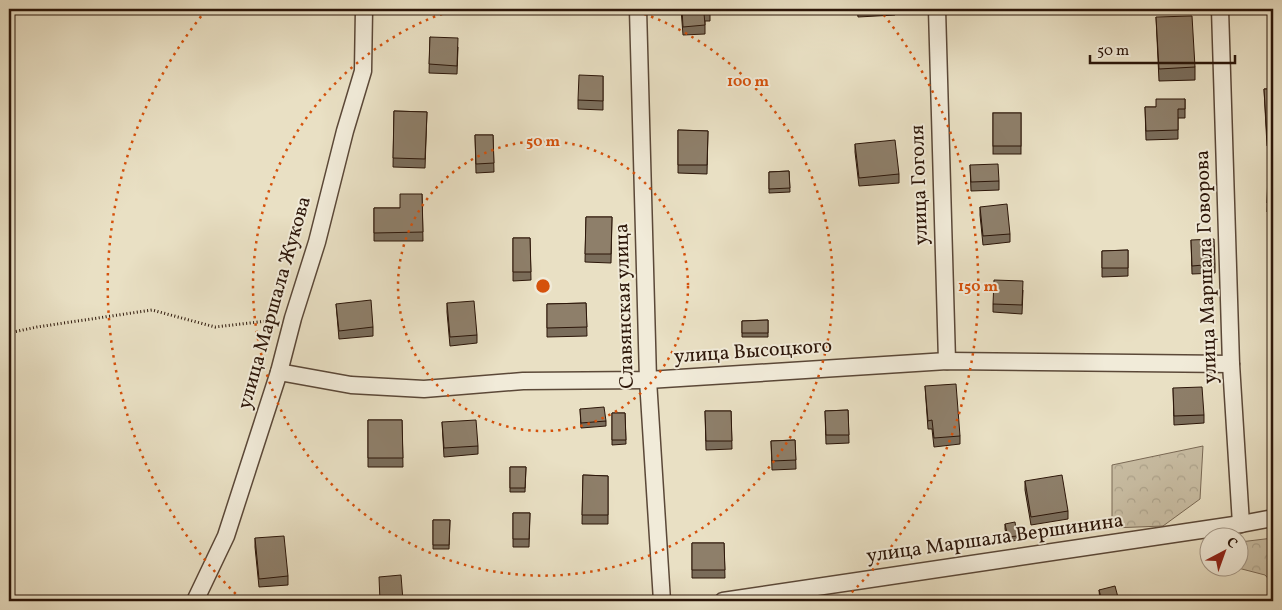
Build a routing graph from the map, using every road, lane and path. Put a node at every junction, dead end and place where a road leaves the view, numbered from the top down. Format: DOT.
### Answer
graph roads {
  1 [pos="364,9"];
  2 [pos="638,9"];
  3 [pos="936,9"];
  4 [pos="1220,9"];
  5 [pos="293,318"];
  6 [pos="9,333"];
  7 [pos="947,361"];
  8 [pos="1231,364"];
  9 [pos="279,372"];
  10 [pos="648,380"];
  11 [pos="1273,518"];
  12 [pos="1241,524"];
  13 [pos="195,601"];
  14 [pos="662,601"];
  15 [pos="723,601"];
  1 -- 5 [label="street, улица Маршала Жукова"];
  2 -- 10 [label="street, Славянская улица"];
  3 -- 7 [label="street, улица Гоголя"];
  4 -- 8 [label="street, улица Маршала Говорова"];
  5 -- 6 [label="path"];
  5 -- 9 [label="street, улица Маршала Жукова"];
  7 -- 8 [label="street, улица Высоцкого"];
  7 -- 10 [label="street, улица Высоцкого"];
  8 -- 12 [label="street, улица Маршала Говорова"];
  9 -- 10 [label="street, улица Высоцкого"];
  9 -- 13 [label="street, улица Маршала Жукова"];
  10 -- 14 [label="street, Славянская улица"];
  11 -- 12 [label="street, улица Маршала Вершинина"];
  12 -- 15 [label="street, улица Маршала Вершинина"];
}
